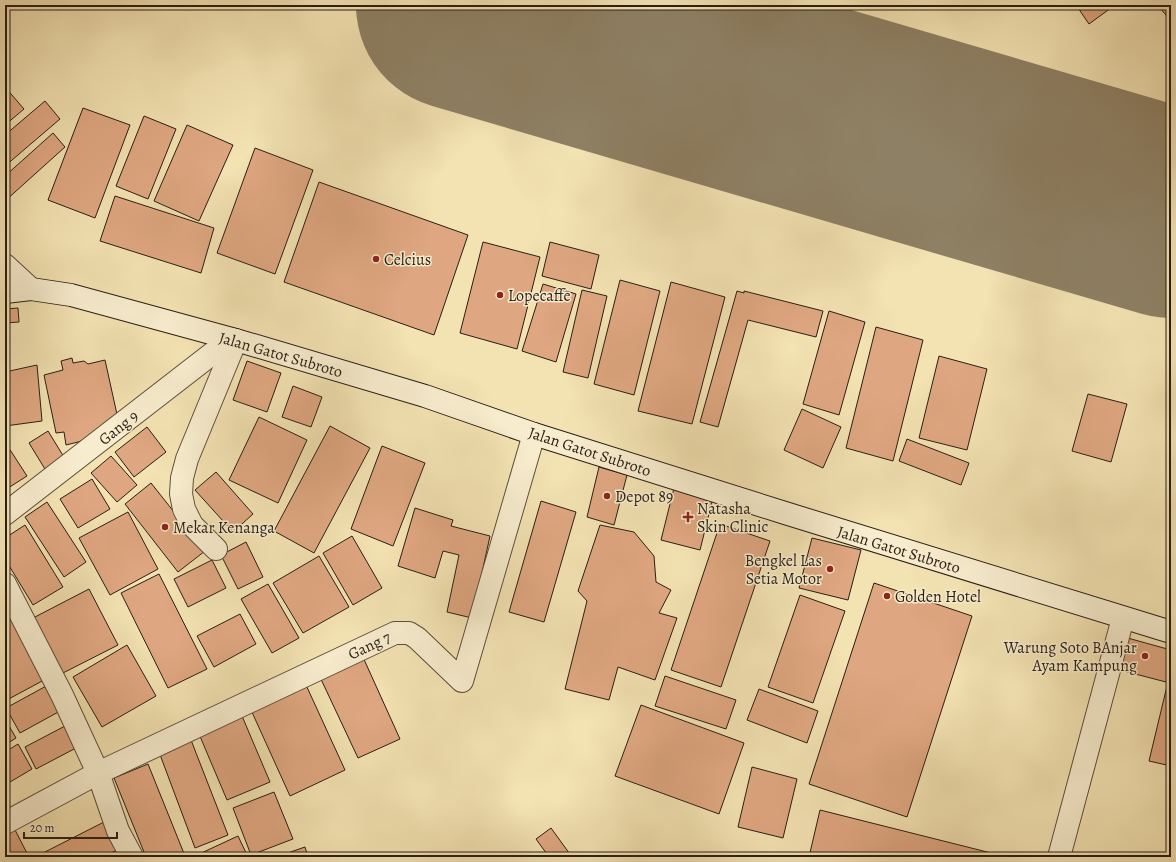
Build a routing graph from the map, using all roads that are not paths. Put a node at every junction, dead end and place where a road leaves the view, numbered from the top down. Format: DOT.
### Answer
graph roads {
  1 [pos="5,265"];
  2 [pos="32,289"];
  3 [pos="5,292"];
  4 [pos="234,340"];
  5 [pos="534,434"];
  6 [pos="5,514"];
  7 [pos="216,549"];
  8 [pos="5,584"];
  9 [pos="1123,618"];
  10 [pos="1171,632"];
  11 [pos="98,773"];
  12 [pos="5,823"];
  13 [pos="132,857"];
  14 [pos="1058,857"];
  1 -- 2 [label="street"];
  2 -- 3 [label="street, Jalan Gatot Subroto"];
  2 -- 4 [label="street, Jalan Gatot Subroto"];
  4 -- 5 [label="street, Jalan Gatot Subroto"];
  4 -- 6 [label="street, Gang 9"];
  4 -- 7 [label="street"];
  5 -- 9 [label="street, Jalan Gatot Subroto"];
  5 -- 11 [label="street, Gang 7"];
  8 -- 11 [label="street"];
  9 -- 10 [label="street, Jalan Gatot Subroto"];
  9 -- 14 [label="street"];
  11 -- 12 [label="street"];
  11 -- 13 [label="street"];
}
